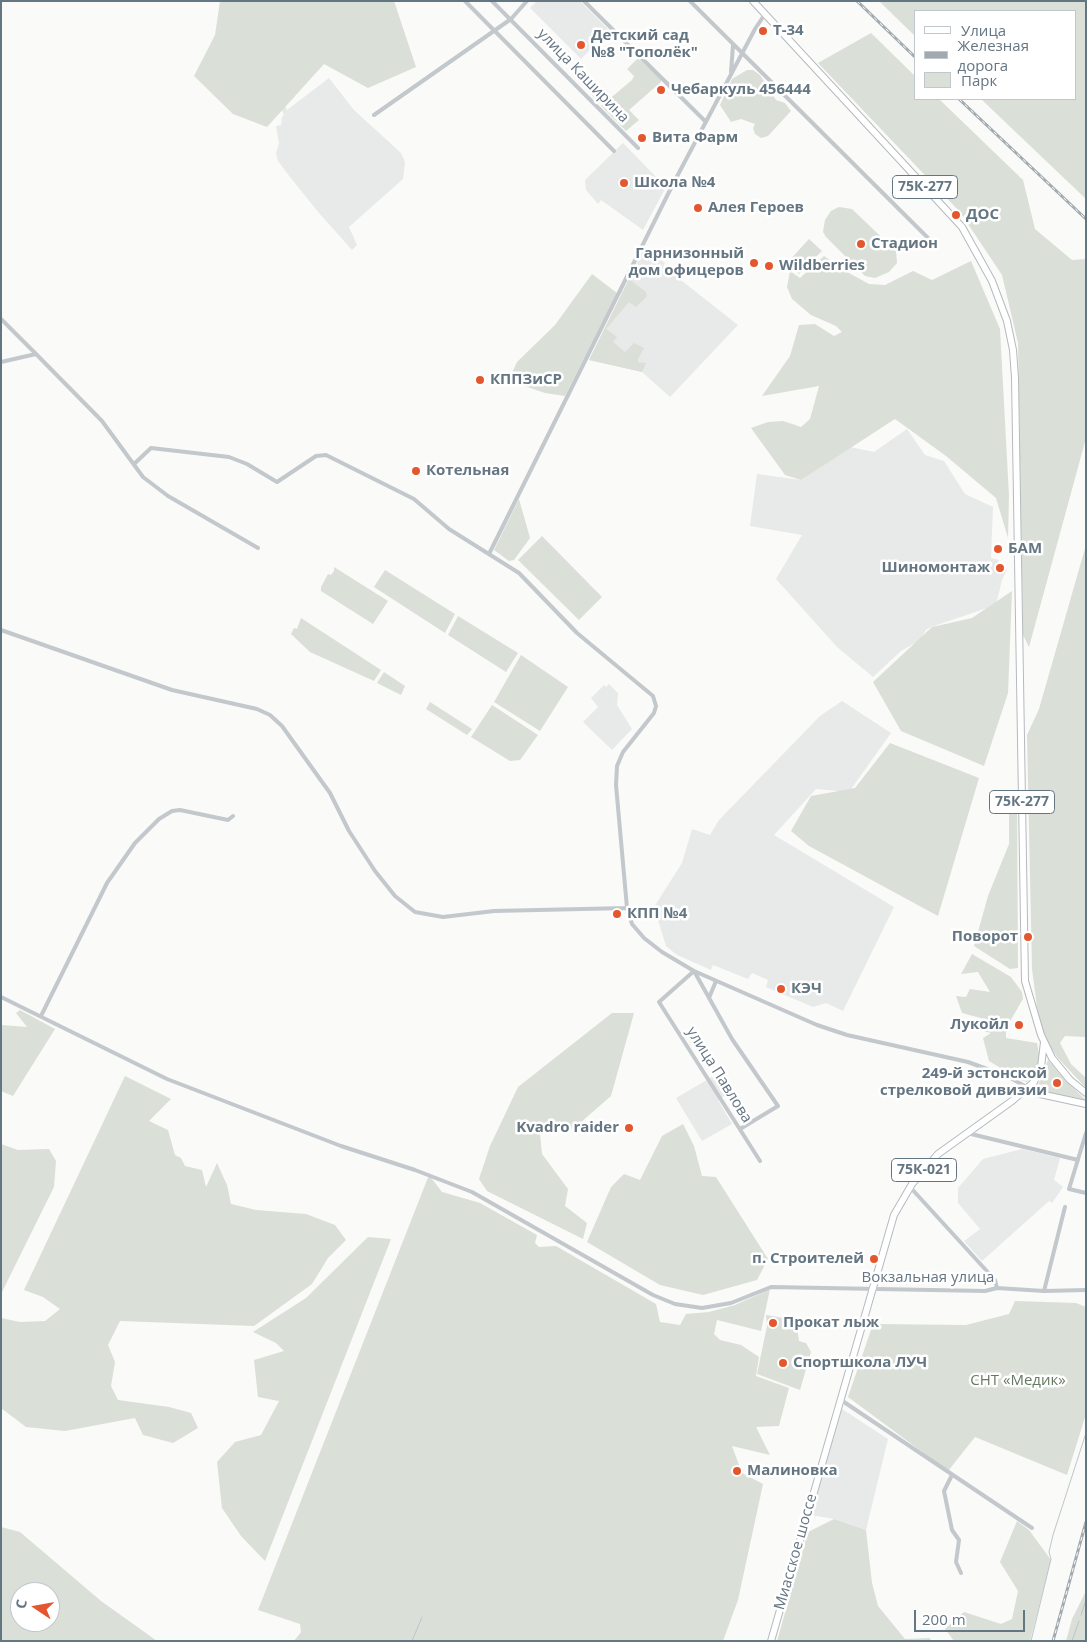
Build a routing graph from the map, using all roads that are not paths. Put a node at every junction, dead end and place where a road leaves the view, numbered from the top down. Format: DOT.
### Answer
graph roads {
  1 [pos="465,1"];
  2 [pos="492,1"];
  3 [pos="527,1"];
  4 [pos="584,1"];
  5 [pos="690,1"];
  6 [pos="753,1"];
  7 [pos="765,14"];
  8 [pos="511,19"];
  9 [pos="495,31"];
  10 [pos="733,45"];
  11 [pos="742,54"];
  12 [pos="731,74"];
  13 [pos="374,115"];
  14 [pos="706,122"];
  15 [pos="638,148"];
  16 [pos="614,150"];
  17 [pos="929,239"];
  18 [pos="1,319"];
  19 [pos="36,354"];
  20 [pos="1,362"];
  21 [pos="134,464"];
  22 [pos="258,548"];
  23 [pos="488,554"];
  24 [pos="1,630"];
  25 [pos="233,816"];
  26 [pos="627,908"];
  27 [pos="694,971"];
  28 [pos="716,981"];
  29 [pos="1,997"];
  30 [pos="709,998"];
  31 [pos="40,1016"];
  32 [pos="1044,1041"];
  33 [pos="1028,1088"];
  34 [pos="1086,1093"];
  35 [pos="1086,1104"];
  36 [pos="740,1129"];
  37 [pos="1086,1132"];
  38 [pos="967,1133"];
  39 [pos="1078,1160"];
  40 [pos="760,1161"];
  41 [pos="910,1187"];
  42 [pos="1086,1193"];
  43 [pos="1066,1207"];
  44 [pos="998,1288"];
  45 [pos="872,1290"];
  46 [pos="1086,1290"];
  47 [pos="1044,1291"];
  48 [pos="840,1400"];
  49 [pos="952,1475"];
  50 [pos="1032,1528"];
  51 [pos="961,1573"];
  52 [pos="771,1641"];
  1 -- 9 [label="street, улица Каширина"];
  2 -- 8 [label="street, улица Каширина"];
  3 -- 8 [label="street"];
  4 -- 14 [label="street"];
  5 -- 10 [label="street"];
  6 -- 7 [label="main road, 75К-277"];
  7 -- 11 [label="street"];
  7 -- 32 [label="main road, 75К-277"];
  8 -- 9 [label="street"];
  8 -- 15 [label="street, улица Каширина"];
  9 -- 13 [label="street"];
  9 -- 16 [label="street, улица Каширина"];
  10 -- 11 [label="street"];
  10 -- 12 [label="street"];
  11 -- 12 [label="street"];
  11 -- 17 [label="street"];
  12 -- 14 [label="street"];
  14 -- 23 [label="street"];
  18 -- 19 [label="street"];
  19 -- 20 [label="street"];
  19 -- 21 [label="street"];
  21 -- 22 [label="street"];
  21 -- 23 [label="street"];
  23 -- 26 [label="street"];
  24 -- 26 [label="street"];
  25 -- 31 [label="street"];
  26 -- 27 [label="street"];
  27 -- 28 [label="street"];
  27 -- 30 [label="street"];
  27 -- 36 [label="street, улица Павлова"];
  28 -- 30 [label="street"];
  28 -- 33 [label="street"];
  29 -- 31 [label="street"];
  30 -- 36 [label="street"];
  31 -- 45 [label="street, Вокзальная улица"];
  32 -- 33 [label="main road, 75К-021"];
  32 -- 34 [label="main road"];
  33 -- 35 [label="main road"];
  33 -- 38 [label="main road, 75К-021"];
  36 -- 40 [label="street, улица Павлова"];
  37 -- 39 [label="street"];
  38 -- 39 [label="street"];
  38 -- 41 [label="main road, 75К-021"];
  39 -- 42 [label="street"];
  41 -- 44 [label="street"];
  41 -- 45 [label="main road, 75К-021"];
  43 -- 47 [label="street"];
  44 -- 45 [label="street, Вокзальная улица"];
  44 -- 47 [label="street, Вокзальная улица"];
  45 -- 48 [label="main road, Миасское шоссе / 75К-021"];
  46 -- 47 [label="street, Вокзальная улица"];
  48 -- 49 [label="street"];
  48 -- 52 [label="main road, Миасское шоссе / 75К-021"];
  49 -- 50 [label="street"];
  49 -- 51 [label="street"];
}
